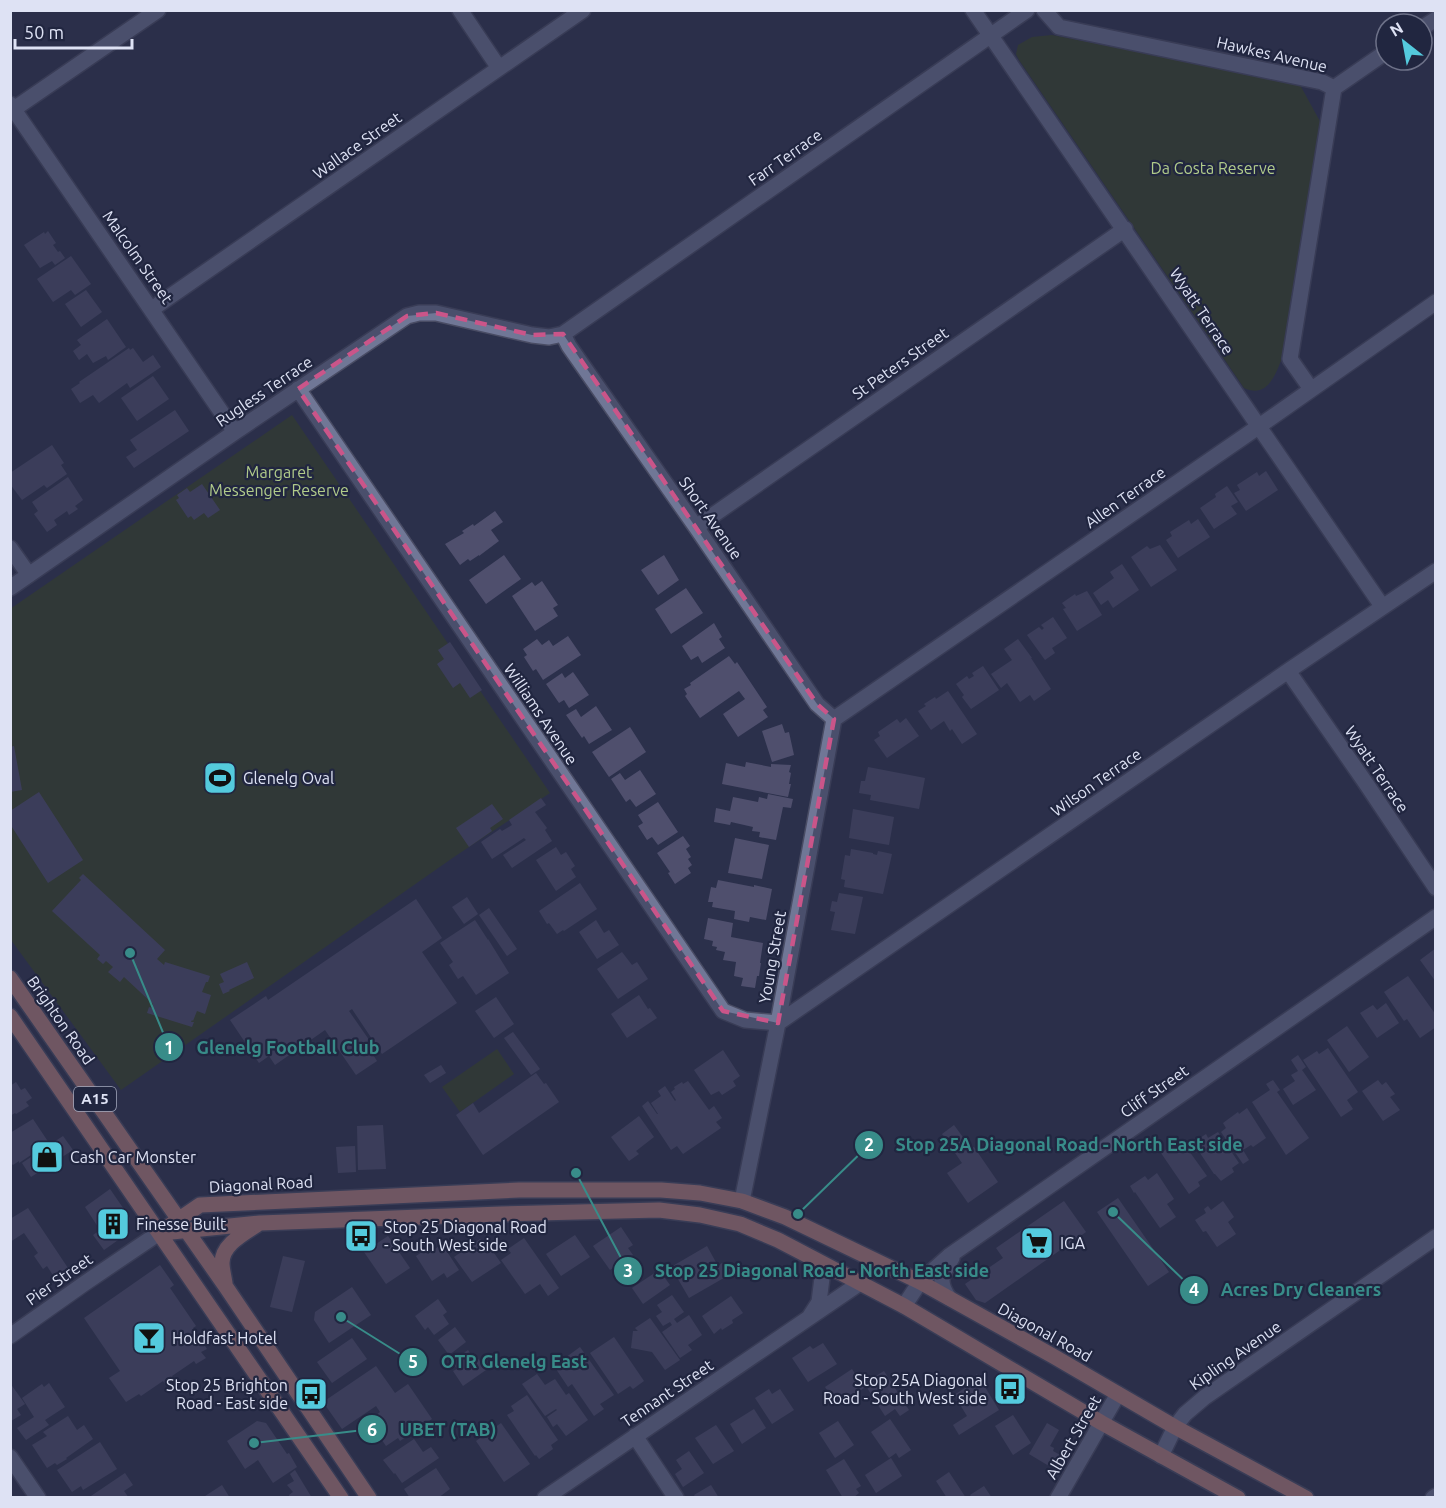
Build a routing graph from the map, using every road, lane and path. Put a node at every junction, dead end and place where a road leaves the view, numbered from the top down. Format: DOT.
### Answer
graph roads {
  1 [pos="158,10"];
  2 [pos="460,10"];
  3 [pos="583,10"];
  4 [pos="973,10"];
  5 [pos="1027,10"];
  6 [pos="1044,10"];
  7 [pos="990,35"];
  8 [pos="1374,60"];
  9 [pos="499,68"];
  10 [pos="1334,88"];
  11 [pos="12,107"];
  12 [pos="1125,230"];
  13 [pos="1436,302"];
  14 [pos="152,309"];
  15 [pos="563,334"];
  16 [pos="298,389"];
  17 [pos="1311,389"];
  18 [pos="1258,426"];
  19 [pos="236,432"];
  20 [pos="696,527"];
  21 [pos="10,548"];
  22 [pos="1436,571"];
  23 [pos="29,575"];
  24 [pos="10,588"];
  25 [pos="1383,606"];
  26 [pos="1288,671"];
  27 [pos="834,719"];
  28 [pos="1436,888"];
  29 [pos="1436,917"];
  30 [pos="10,978"];
  31 [pos="10,1016"];
  32 [pos="778,1023"];
  33 [pos="742,1201"];
  34 [pos="260,1223"];
  35 [pos="182,1225"];
  36 [pos="159,1233"];
  37 [pos="1436,1237"];
  38 [pos="956,1251"];
  39 [pos="813,1259"];
  40 [pos="920,1282"];
  41 [pos="860,1283"];
  42 [pos="226,1287"];
  43 [pos="949,1298"];
  44 [pos="904,1306"];
  45 [pos="809,1318"];
  46 [pos="10,1336"];
  47 [pos="1118,1394"];
  48 [pos="1102,1423"];
  49 [pos="1175,1427"];
  50 [pos="635,1436"];
  51 [pos="1161,1456"];
  52 [pos="10,1457"];
  53 [pos="38,1497"];
  54 [pos="341,1497"];
  55 [pos="369,1497"];
  56 [pos="545,1497"];
  57 [pos="676,1497"];
  58 [pos="1058,1497"];
  59 [pos="1238,1497"];
  60 [pos="1306,1497"];
  1 -- 11 [label="street"];
  2 -- 9 [label="street"];
  3 -- 9 [label="street, Wallace Street"];
  4 -- 7 [label="street, Wyatt Terrace"];
  5 -- 7 [label="street, Farr Terrace"];
  6 -- 10 [label="street, Hawkes Avenue"];
  7 -- 12 [label="street, Wyatt Terrace"];
  7 -- 15 [label="street, Farr Terrace"];
  8 -- 10 [label="street"];
  9 -- 14 [label="street, Wallace Street"];
  10 -- 17 [label="street, Hawkes Avenue"];
  11 -- 14 [label="street, Malcolm Street"];
  12 -- 18 [label="street, Wyatt Terrace"];
  12 -- 20 [label="street, St Peters Street"];
  13 -- 17 [label="street, Allen Terrace"];
  14 -- 19 [label="street, Malcolm Street"];
  15 -- 16 [label="street, Rugless Terrace"];
  15 -- 20 [label="street, Short Avenue"];
  16 -- 19 [label="street, Rugless Terrace"];
  16 -- 32 [label="street, Williams Avenue"];
  17 -- 18 [label="street, Allen Terrace"];
  18 -- 25 [label="street, Wyatt Terrace"];
  18 -- 27 [label="street, Allen Terrace"];
  19 -- 23 [label="street, Rugless Terrace"];
  20 -- 27 [label="street, Short Avenue"];
  21 -- 23 [label="street"];
  22 -- 25 [label="street, Wilson Terrace"];
  23 -- 24 [label="street, Rugless Terrace"];
  25 -- 26 [label="street, Wilson Terrace"];
  26 -- 28 [label="street, Wyatt Terrace"];
  26 -- 32 [label="street, Wilson Terrace"];
  27 -- 32 [label="street, Young Street"];
  29 -- 38 [label="street, Cliff Street"];
  30 -- 35 [label="main road, Brighton Road / A15"];
  31 -- 36 [label="main road, A15"];
  32 -- 33 [label="street, Young Street"];
  33 -- 35 [label="main road, Diagonal Road"];
  33 -- 40 [label="main road, Diagonal Road"];
  34 -- 35 [label="main road, Diagonal Road"];
  34 -- 39 [label="main road, Diagonal Road"];
  34 -- 42 [label="main road"];
  35 -- 36 [label="main road, Diagonal Road"];
  35 -- 42 [label="main road, Brighton Road / A15"];
  36 -- 46 [label="street, Pier Street"];
  36 -- 54 [label="main road, A15"];
  37 -- 49 [label="street, Kipling Avenue"];
  38 -- 40 [label="street, Cliff Street"];
  38 -- 43 [label="street"];
  39 -- 41 [label="main road, Diagonal Road"];
  39 -- 45 [label="street"];
  40 -- 43 [label="main road, Diagonal Road"];
  40 -- 44 [label="street, Cliff Street"];
  41 -- 44 [label="main road, Diagonal Road"];
  41 -- 45 [label="street, Tennant Street"];
  42 -- 55 [label="main road, Brighton Road / A15"];
  43 -- 47 [label="main road, Diagonal Road"];
  44 -- 48 [label="main road, Diagonal Road"];
  45 -- 50 [label="street, Tennant Street"];
  47 -- 48 [label="street, Albert Street"];
  47 -- 49 [label="main road, Diagonal Road"];
  48 -- 51 [label="main road, Diagonal Road"];
  48 -- 58 [label="street, Albert Street"];
  49 -- 51 [label="street, Kipling Avenue"];
  49 -- 60 [label="main road, Diagonal Road"];
  50 -- 56 [label="street, Tennant Street"];
  50 -- 57 [label="street"];
  51 -- 59 [label="main road, Diagonal Road"];
  52 -- 53 [label="street"];
}
